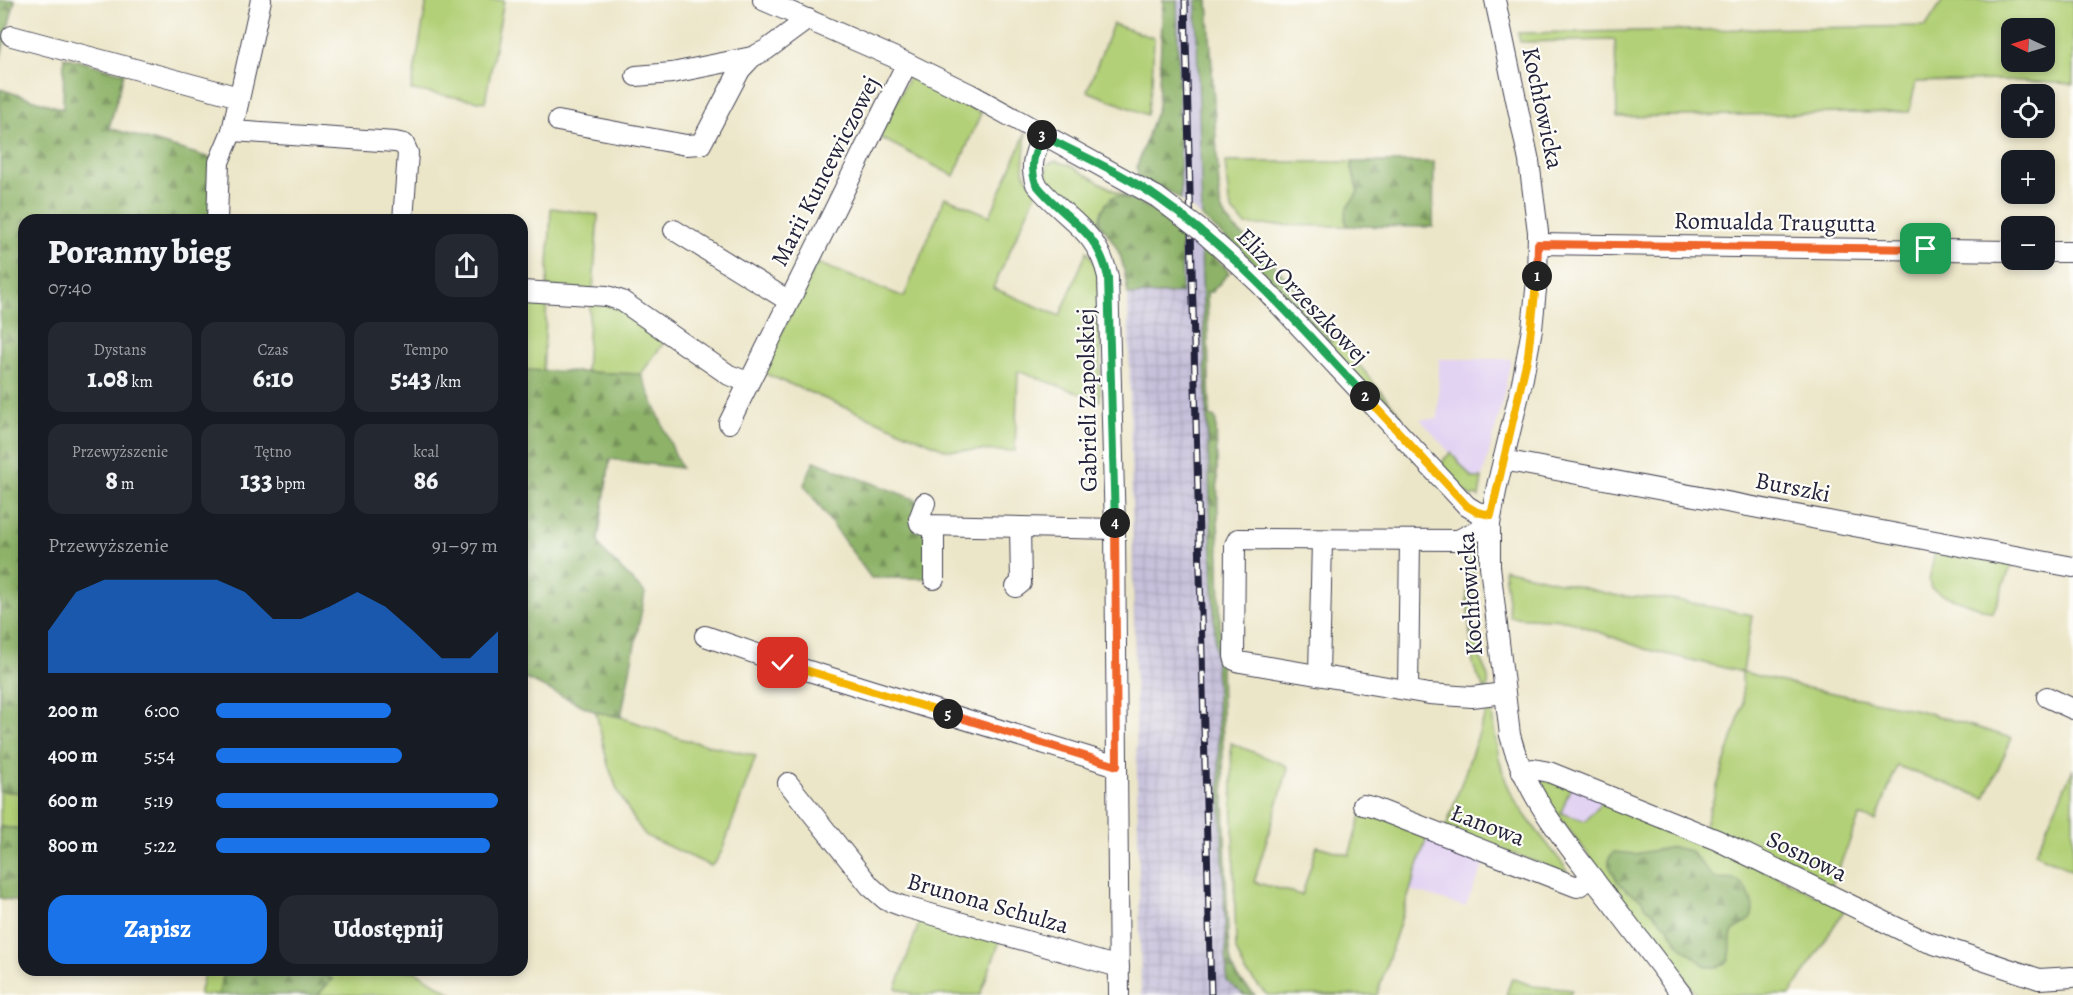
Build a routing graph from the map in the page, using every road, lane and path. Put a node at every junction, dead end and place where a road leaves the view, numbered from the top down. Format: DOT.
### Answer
graph roads {
  1 [pos="261,0"];
  2 [pos="763,0"];
  3 [pos="1495,0"];
  4 [pos="808,19"];
  5 [pos="12,36"];
  6 [pos="752,57"];
  7 [pos="907,63"];
  8 [pos="636,76"];
  9 [pos="239,97"];
  10 [pos="558,121"];
  11 [pos="232,131"];
  12 [pos="1042,135"];
  13 [pos="217,214"];
  14 [pos="403,214"];
  15 [pos="674,231"];
  16 [pos="1538,244"];
  17 [pos="2001,251"];
  18 [pos="2055,252"];
  19 [pos="2073,252"];
  20 [pos="528,291"];
  21 [pos="789,301"];
  22 [pos="748,382"];
  23 [pos="729,423"];
  24 [pos="1503,459"];
  25 [pos="925,503"];
  26 [pos="1491,519"];
  27 [pos="934,526"];
  28 [pos="1020,527"];
  29 [pos="1115,529"];
  30 [pos="1322,540"];
  31 [pos="1410,540"];
  32 [pos="2073,567"];
  33 [pos="934,579"];
  34 [pos="1016,587"];
  35 [pos="705,636"];
  36 [pos="1319,675"];
  37 [pos="1408,690"];
  38 [pos="1504,693"];
  39 [pos="2047,697"];
  40 [pos="2073,709"];
  41 [pos="1117,766"];
  42 [pos="1522,772"];
  43 [pos="788,783"];
  44 [pos="1363,806"];
  45 [pos="1593,878"];
  46 [pos="1119,967"];
  47 [pos="2073,977"];
  48 [pos="1119,995"];
  49 [pos="1682,995"];
  1 -- 9 [label="street"];
  2 -- 4 [label="street, Elizy Orzeszkowej"];
  3 -- 16 [label="street, Kochłowicka"];
  4 -- 6 [label="street"];
  4 -- 7 [label="street, Elizy Orzeszkowej"];
  5 -- 9 [label="street"];
  6 -- 8 [label="street"];
  6 -- 10 [label="street"];
  7 -- 12 [label="street, Elizy Orzeszkowej"];
  7 -- 21 [label="street, Marii Kuncewiczowej"];
  9 -- 11 [label="street"];
  11 -- 13 [label="street"];
  11 -- 14 [label="street"];
  12 -- 26 [label="street, Elizy Orzeszkowej, bridge"];
  12 -- 29 [label="street, Gabrieli Zapolskiej"];
  15 -- 21 [label="street, Marii Kuncewiczowej"];
  16 -- 17 [label="street, Romualda Traugutta"];
  16 -- 24 [label="street, Kochłowicka"];
  18 -- 19 [label="street"];
  20 -- 22 [label="street"];
  21 -- 22 [label="street, Marii Kuncewiczowej"];
  22 -- 23 [label="street, Marii Kuncewiczowej"];
  24 -- 26 [label="street, Kochłowicka"];
  24 -- 32 [label="street, Burszki"];
  25 -- 27 [label="street"];
  26 -- 31 [label="street"];
  26 -- 38 [label="street, Kochłowicka"];
  27 -- 28 [label="street"];
  27 -- 33 [label="street"];
  28 -- 29 [label="street"];
  28 -- 34 [label="street"];
  29 -- 41 [label="street, Gabrieli Zapolskiej"];
  30 -- 31 [label="street"];
  30 -- 36 [label="street"];
  30 -- 36 [label="street"];
  31 -- 37 [label="street"];
  35 -- 41 [label="street"];
  36 -- 37 [label="street"];
  37 -- 38 [label="street"];
  38 -- 42 [label="street, Kochłowicka"];
  39 -- 40 [label="street"];
  41 -- 46 [label="street, Gabrieli Zapolskiej"];
  42 -- 45 [label="street, Kochłowicka"];
  42 -- 47 [label="street, Sosnowa"];
  43 -- 46 [label="street, Brunona Schulza"];
  44 -- 45 [label="street, Łanowa"];
  45 -- 49 [label="street, Kochłowicka"];
  46 -- 48 [label="street, Gabrieli Zapolskiej"];
}
